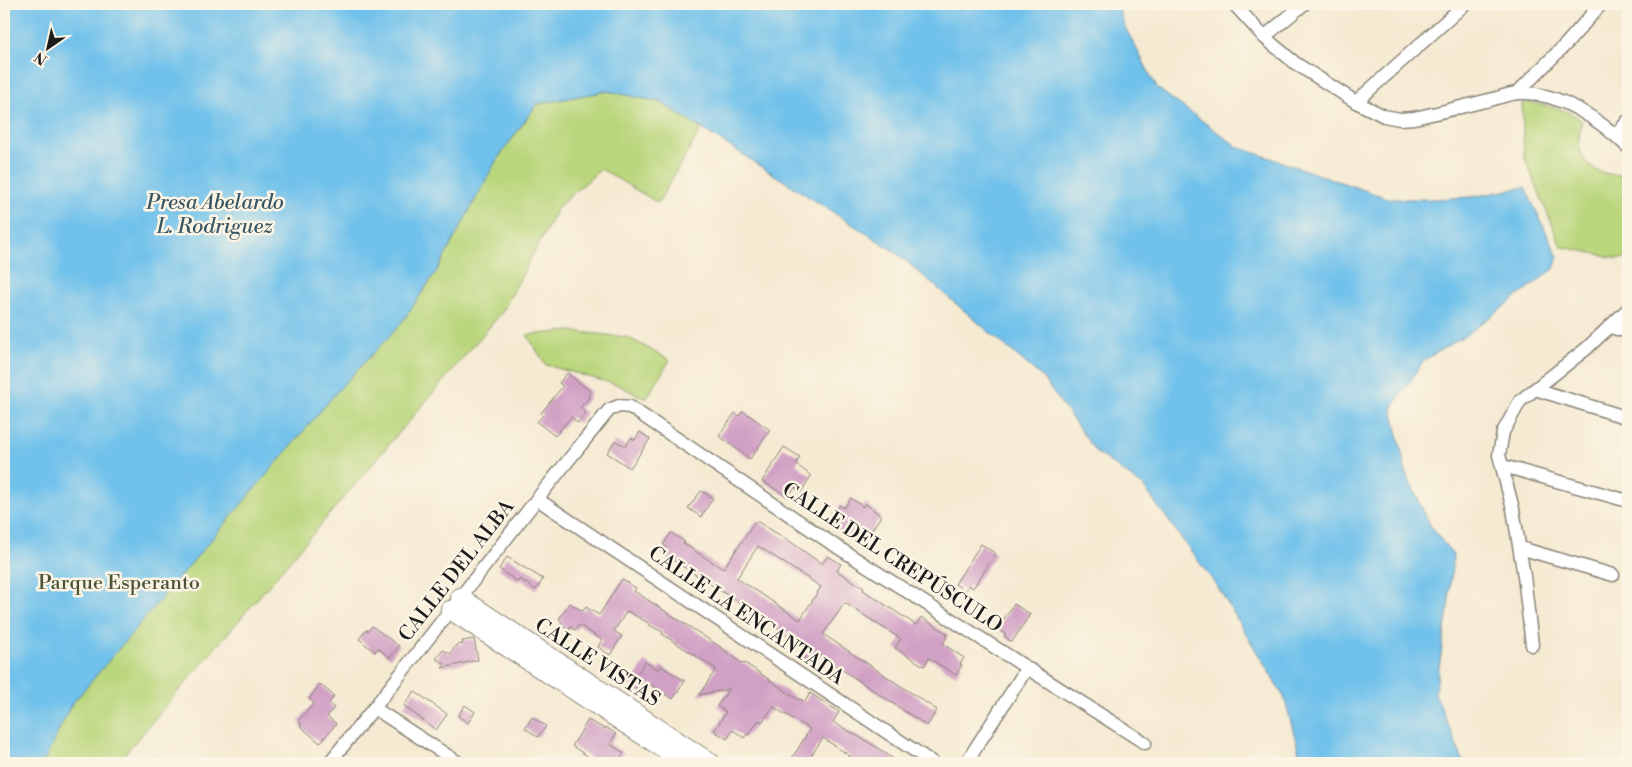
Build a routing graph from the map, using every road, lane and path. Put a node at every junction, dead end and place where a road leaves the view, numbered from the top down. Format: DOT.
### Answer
graph roads {
  1 [pos="1234,4"];
  2 [pos="1304,4"];
  3 [pos="1465,4"];
  4 [pos="1601,4"];
  5 [pos="1264,37"];
  6 [pos="1517,93"];
  7 [pos="1356,102"];
  8 [pos="1628,121"];
  9 [pos="1616,135"];
  10 [pos="1628,147"];
  11 [pos="1628,309"];
  12 [pos="1610,327"];
  13 [pos="1628,332"];
  14 [pos="1535,389"];
  15 [pos="619,406"];
  16 [pos="1628,418"];
  17 [pos="1503,466"];
  18 [pos="537,499"];
  19 [pos="1628,501"];
  20 [pos="1520,548"];
  21 [pos="1613,575"];
  22 [pos="455,604"];
  23 [pos="1532,645"];
  24 [pos="1027,668"];
  25 [pos="604,701"];
  26 [pos="374,708"];
  27 [pos="1145,744"];
  28 [pos="329,763"];
  29 [pos="459,763"];
  30 [pos="685,763"];
  31 [pos="711,763"];
  32 [pos="933,763"];
  33 [pos="966,763"];
  1 -- 5 [label="street"];
  2 -- 5 [label="street"];
  3 -- 7 [label="street"];
  4 -- 6 [label="street"];
  5 -- 7 [label="street"];
  6 -- 7 [label="street"];
  6 -- 9 [label="street"];
  8 -- 9 [label="street"];
  9 -- 10 [label="street"];
  11 -- 12 [label="street"];
  12 -- 13 [label="street"];
  12 -- 14 [label="street"];
  14 -- 16 [label="street"];
  14 -- 17 [label="street"];
  15 -- 18 [label="street, CALLE DEL ALBA"];
  15 -- 24 [label="street, CALLE DEL CREPÚSCULO"];
  17 -- 19 [label="street"];
  17 -- 20 [label="street"];
  18 -- 22 [label="street, CALLE DEL ALBA"];
  18 -- 32 [label="street, CALLE LA ENCANTADA"];
  20 -- 21 [label="street"];
  20 -- 23 [label="street"];
  22 -- 25 [label="street, CALLE VISTAS"];
  22 -- 26 [label="street, CALLE DEL ALBA"];
  24 -- 27 [label="street, CALLE DEL CREPÚSCULO"];
  24 -- 33 [label="street"];
  25 -- 30 [label="street, CALLE VISTAS"];
  25 -- 31 [label="street, CALLE VISTAS"];
  26 -- 28 [label="street, CALLE DEL ALBA"];
  26 -- 29 [label="street"];
}
